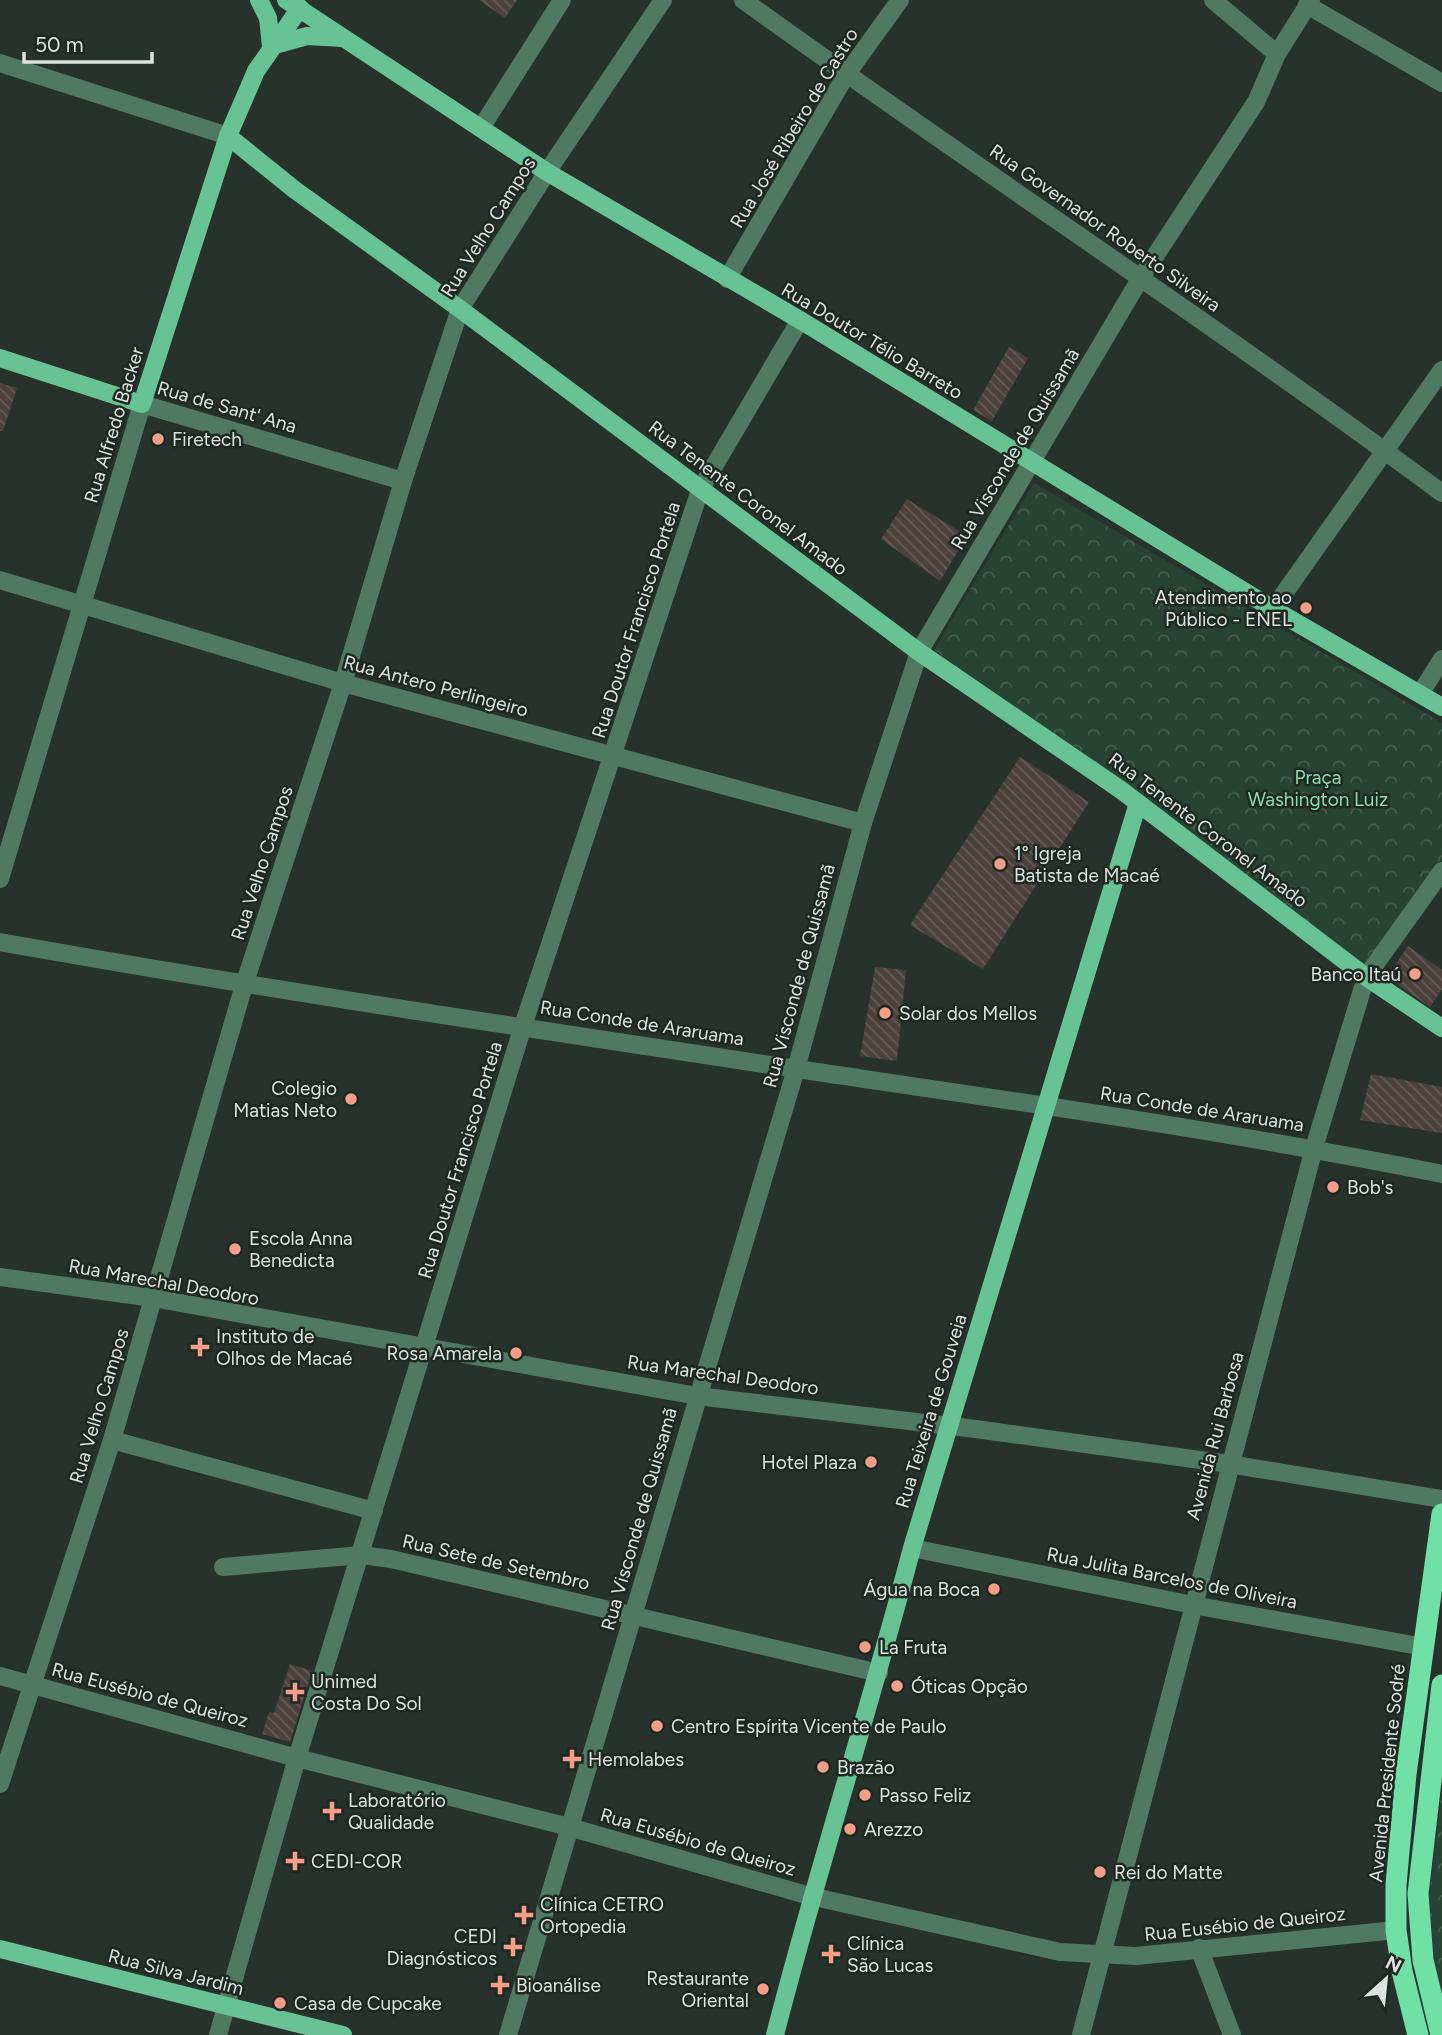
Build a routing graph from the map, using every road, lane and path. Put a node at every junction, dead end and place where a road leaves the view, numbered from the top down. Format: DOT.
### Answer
graph roads {
  1 [pos="259,0"];
  2 [pos="562,0"];
  3 [pos="663,0"];
  4 [pos="743,0"];
  5 [pos="900,0"];
  6 [pos="1213,0"];
  7 [pos="297,3"];
  8 [pos="1309,3"];
  9 [pos="346,38"];
  10 [pos="271,46"];
  11 [pos="1277,54"];
  12 [pos="0,63"];
  13 [pos="846,75"];
  14 [pos="1442,83"];
  15 [pos="481,128"];
  16 [pos="228,136"];
  17 [pos="547,172"];
  18 [pos="727,279"];
  19 [pos="1140,279"];
  20 [pos="460,309"];
  21 [pos="800,320"];
  22 [pos="0,358"];
  23 [pos="1442,370"];
  24 [pos="142,404"];
  25 [pos="1384,450"];
  26 [pos="1031,463"];
  27 [pos="403,481"];
  28 [pos="700,490"];
  29 [pos="1442,493"];
  30 [pos="0,580"];
  31 [pos="81,603"];
  32 [pos="1273,609"];
  33 [pos="919,652"];
  34 [pos="1442,659"];
  35 [pos="343,683"];
  36 [pos="1420,694"];
  37 [pos="1442,707"];
  38 [pos="614,755"];
  39 [pos="1138,803"];
  40 [pos="863,823"];
  41 [pos="1442,871"];
  42 [pos="0,879"];
  43 [pos="0,942"];
  44 [pos="1366,977"];
  45 [pos="244,985"];
  46 [pos="523,1026"];
  47 [pos="1442,1028"];
  48 [pos="796,1069"];
  49 [pos="1046,1104"];
  50 [pos="1314,1148"];
  51 [pos="1442,1174"];
  52 [pos="0,1277"];
  53 [pos="153,1298"];
  54 [pos="426,1348"];
  55 [pos="697,1396"];
  56 [pos="949,1426"];
  57 [pos="112,1440"];
  58 [pos="1229,1464"];
  59 [pos="1442,1499"];
  60 [pos="374,1511"];
  61 [pos="1442,1514"];
  62 [pos="912,1548"];
  63 [pos="362,1555"];
  64 [pos="223,1567"];
  65 [pos="1193,1605"];
  66 [pos="632,1616"];
  67 [pos="1424,1647"];
  68 [pos="879,1672"];
  69 [pos="0,1676"];
  70 [pos="31,1684"];
  71 [pos="1442,1685"];
  72 [pos="297,1758"];
  73 [pos="0,1784"];
  74 [pos="569,1826"];
  75 [pos="810,1896"];
  76 [pos="1396,1930"];
  77 [pos="1199,1948"];
  78 [pos="0,1949"];
  79 [pos="1101,1956"];
  80 [pos="227,2006"];
  81 [pos="218,2035"];
  82 [pos="343,2035"];
  83 [pos="508,2035"];
  84 [pos="775,2035"];
  85 [pos="1082,2035"];
  86 [pos="1232,2035"];
  87 [pos="1418,2035"];
  88 [pos="1441,2035"];
  1 -- 10 [label="main road"];
  2 -- 15 [label="street"];
  3 -- 17 [label="street, Rua Velho Campos"];
  4 -- 13 [label="street, Rua Governador Roberto Silveira"];
  5 -- 13 [label="street, Rua José Ribeiro de Castro"];
  6 -- 11 [label="street"];
  7 -- 9 [label="main road, Rua Doutor Télio Barreto"];
  7 -- 10 [label="main road, Rua Alfredo Backer"];
  8 -- 11 [label="street, Rua Visconde de Quissamã"];
  8 -- 14 [label="street"];
  9 -- 10 [label="main road"];
  9 -- 15 [label="main road, Rua Doutor Télio Barreto"];
  10 -- 16 [label="main road, Rua Alfredo Backer"];
  11 -- 19 [label="street, Rua Visconde de Quissamã"];
  12 -- 16 [label="street, Rua Tenente Coronel Amado"];
  13 -- 18 [label="street, Rua José Ribeiro de Castro"];
  13 -- 19 [label="street, Rua Governador Roberto Silveira"];
  15 -- 17 [label="main road, Rua Doutor Télio Barreto"];
  16 -- 20 [label="main road, Rua Tenente Coronel Amado"];
  16 -- 24 [label="main road, Rua Alfredo Backer"];
  17 -- 18 [label="main road, Rua Doutor Télio Barreto"];
  17 -- 20 [label="street, Rua Velho Campos"];
  18 -- 21 [label="main road, Rua Doutor Télio Barreto"];
  19 -- 25 [label="street, Rua Governador Roberto Silveira"];
  19 -- 26 [label="street, Rua Visconde de Quissamã"];
  20 -- 27 [label="street, Rua Velho Campos"];
  20 -- 28 [label="main road, Rua Tenente Coronel Amado"];
  21 -- 26 [label="main road, Rua Doutor Télio Barreto"];
  21 -- 28 [label="street, Rua Doutor Francisco Portela"];
  22 -- 24 [label="main road, Rua de Sant' Ana"];
  23 -- 25 [label="street"];
  24 -- 27 [label="street, Rua de Sant' Ana"];
  24 -- 31 [label="street, Rua Alfredo Backer"];
  25 -- 29 [label="street, Rua Governador Roberto Silveira"];
  25 -- 32 [label="street"];
  26 -- 32 [label="main road, Rua Doutor Télio Barreto"];
  26 -- 33 [label="street, Rua Visconde de Quissamã"];
  27 -- 35 [label="street, Rua Velho Campos"];
  28 -- 33 [label="main road, Rua Tenente Coronel Amado"];
  28 -- 38 [label="street, Rua Doutor Francisco Portela"];
  30 -- 31 [label="street, Rua Antero Perlingeiro"];
  31 -- 35 [label="street, Rua Antero Perlingeiro"];
  31 -- 42 [label="street, Rua Alfredo Backer"];
  32 -- 36 [label="main road, Rua Doutor Télio Barreto"];
  33 -- 39 [label="main road, Rua Tenente Coronel Amado"];
  33 -- 40 [label="street, Rua Visconde de Quissamã"];
  34 -- 36 [label="street"];
  35 -- 38 [label="street, Rua Antero Perlingeiro"];
  35 -- 45 [label="street, Rua Velho Campos"];
  36 -- 37 [label="main road, Rua Doutor Télio Barreto"];
  38 -- 40 [label="street, Rua Antero Perlingeiro"];
  38 -- 46 [label="street, Rua Doutor Francisco Portela"];
  39 -- 44 [label="main road, Rua Tenente Coronel Amado"];
  39 -- 49 [label="main road, Rua Teixeira de Gouveia"];
  40 -- 48 [label="street, Rua Visconde de Quissamã"];
  41 -- 44 [label="street, Avenida Rui Barbosa"];
  43 -- 45 [label="street, Rua Conde de Araruama"];
  44 -- 47 [label="main road, Rua Tenente Coronel Amado"];
  44 -- 50 [label="street, Avenida Rui Barbosa"];
  45 -- 46 [label="street, Rua Conde de Araruama"];
  45 -- 53 [label="street, Rua Velho Campos"];
  46 -- 48 [label="street, Rua Conde de Araruama"];
  46 -- 54 [label="street, Rua Doutor Francisco Portela"];
  48 -- 49 [label="street, Rua Conde de Araruama"];
  48 -- 55 [label="street, Rua Visconde de Quissamã"];
  49 -- 50 [label="street, Rua Conde de Araruama"];
  49 -- 56 [label="main road, Rua Teixeira de Gouveia"];
  50 -- 51 [label="street, Rua Conde de Araruama"];
  50 -- 58 [label="street, Avenida Rui Barbosa"];
  52 -- 53 [label="street, Rua Marechal Deodoro"];
  53 -- 54 [label="street, Rua Marechal Deodoro"];
  53 -- 57 [label="street, Rua Velho Campos"];
  54 -- 55 [label="street, Rua Marechal Deodoro"];
  54 -- 60 [label="street, Rua Doutor Francisco Portela"];
  55 -- 56 [label="street, Rua Marechal Deodoro"];
  55 -- 66 [label="street, Rua Visconde de Quissamã"];
  56 -- 58 [label="street, Rua Marechal Deodoro"];
  56 -- 62 [label="main road, Rua Teixeira de Gouveia"];
  57 -- 60 [label="street"];
  57 -- 70 [label="street, Rua Velho Campos"];
  58 -- 59 [label="street, Rua Marechal Deodoro"];
  58 -- 65 [label="street, Avenida Rui Barbosa"];
  60 -- 63 [label="street, Rua Doutor Francisco Portela"];
  61 -- 67 [label="highway, Avenida Presidente Sodré"];
  62 -- 65 [label="street, Rua Julita Barcelos de Oliveira"];
  62 -- 68 [label="main road, Rua Teixeira de Gouveia"];
  63 -- 64 [label="street, Rua Sete de Setembro"];
  63 -- 66 [label="street, Rua Sete de Setembro"];
  63 -- 72 [label="street, Rua Doutor Francisco Portela"];
  65 -- 67 [label="street, Rua Julita Barcelos de Oliveira"];
  65 -- 79 [label="street, Avenida Rui Barbosa"];
  66 -- 68 [label="street, Rua Sete de Setembro"];
  66 -- 74 [label="street, Rua Visconde de Quissamã"];
  67 -- 76 [label="highway, Avenida Presidente Sodré"];
  68 -- 75 [label="main road, Rua Teixeira de Gouveia"];
  69 -- 70 [label="street, Rua Eusébio de Queiroz"];
  70 -- 72 [label="street, Rua Eusébio de Queiroz"];
  70 -- 73 [label="street, Rua Velho Campos"];
  71 -- 88 [label="highway"];
  72 -- 74 [label="street, Rua Eusébio de Queiroz"];
  72 -- 80 [label="street, Rua Doutor Francisco Portela"];
  74 -- 75 [label="street, Rua Eusébio de Queiroz"];
  74 -- 83 [label="street, Rua Visconde de Quissamã"];
  75 -- 79 [label="street, Rua Eusébio de Queiroz"];
  75 -- 84 [label="main road, Rua Teixeira de Gouveia"];
  76 -- 77 [label="street, Rua Eusébio de Queiroz"];
  76 -- 87 [label="highway, Avenida Presidente Sodré"];
  77 -- 79 [label="street, Rua Eusébio de Queiroz"];
  77 -- 86 [label="street"];
  78 -- 80 [label="main road, Rua Silva Jardim"];
  79 -- 85 [label="street, Avenida Rui Barbosa"];
  80 -- 81 [label="street, Rua Doutor Francisco Portela"];
  80 -- 82 [label="main road, Rua Silva Jardim"];
}
